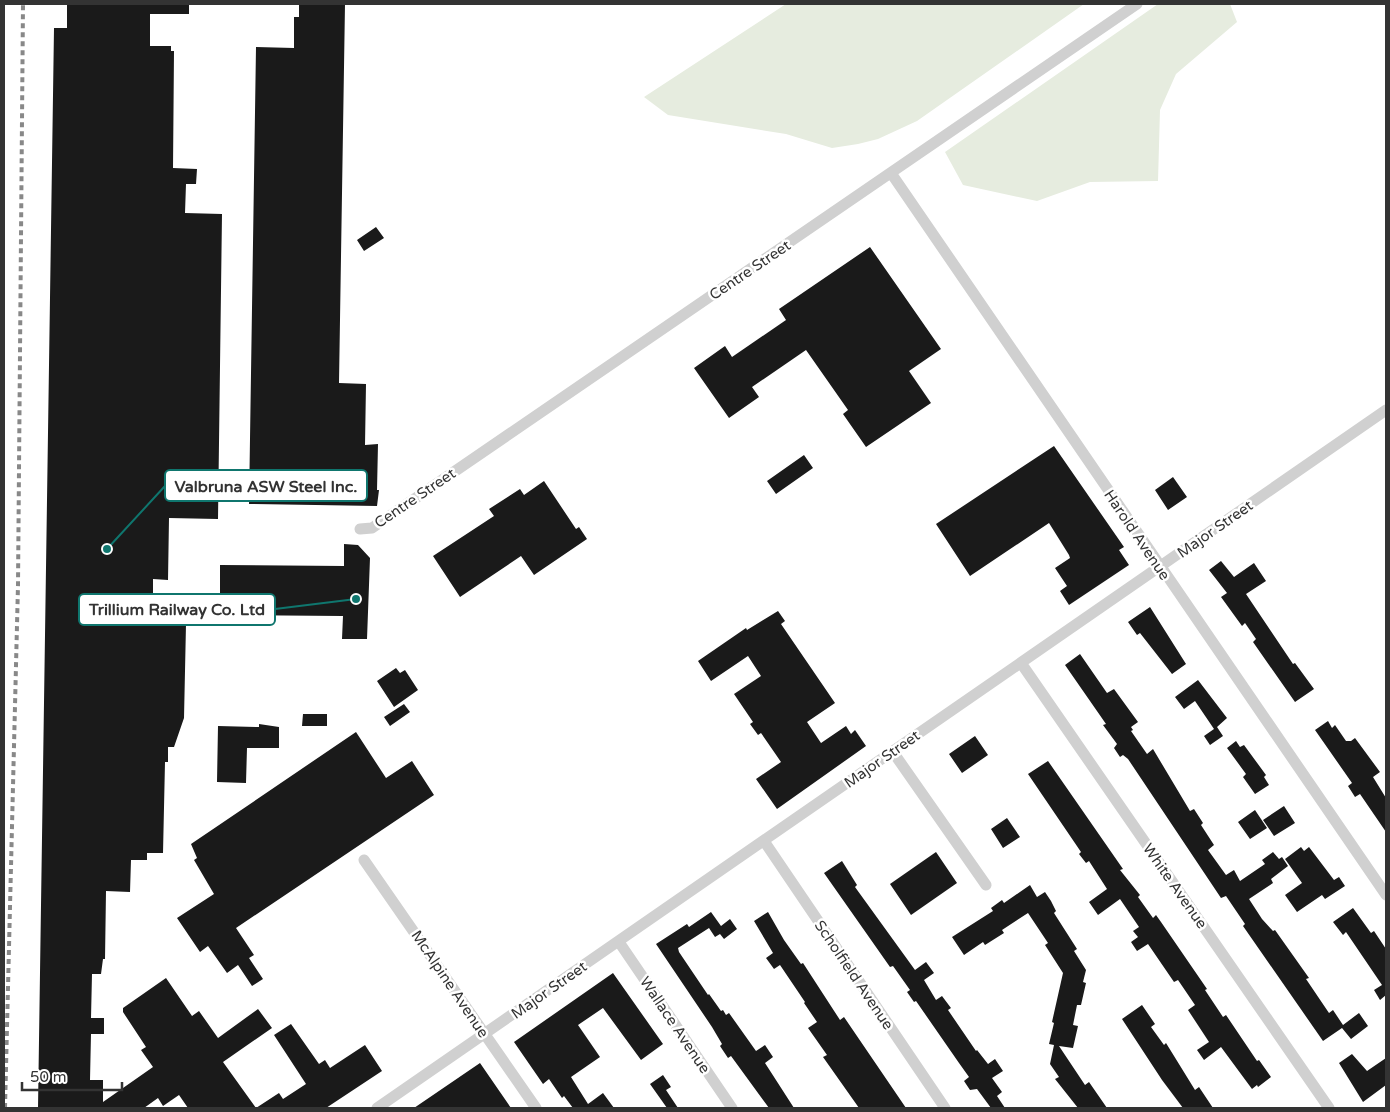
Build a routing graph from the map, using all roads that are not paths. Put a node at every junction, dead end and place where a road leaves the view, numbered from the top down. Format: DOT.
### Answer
graph roads {
  1 [pos="1137,4"];
  2 [pos="891,174"];
  3 [pos="1386,410"];
  4 [pos="360,529"];
  5 [pos="1159,567"];
  6 [pos="1021,663"];
  7 [pos="893,752"];
  8 [pos="764,842"];
  9 [pos="364,860"];
  10 [pos="986,885"];
  11 [pos="1386,894"];
  12 [pos="619,942"];
  13 [pos="485,1035"];
  14 [pos="377,1108"];
  15 [pos="536,1108"];
  16 [pos="732,1108"];
  17 [pos="945,1108"];
  18 [pos="1329,1108"];
  1 -- 2 [label="street, Centre Street"];
  2 -- 4 [label="street, Centre Street"];
  2 -- 5 [label="street, Harold Avenue"];
  3 -- 5 [label="street, Major Street"];
  5 -- 6 [label="street, Major Street"];
  5 -- 11 [label="street, Harold Avenue"];
  6 -- 7 [label="street, Major Street"];
  6 -- 18 [label="street, White Avenue"];
  7 -- 8 [label="street, Major Street"];
  7 -- 10 [label="street"];
  8 -- 12 [label="street, Major Street"];
  8 -- 17 [label="street, Scholfield Avenue"];
  9 -- 13 [label="street, McAlpine Avenue"];
  12 -- 13 [label="street, Major Street"];
  12 -- 16 [label="street, Wallace Avenue"];
  13 -- 14 [label="street, Major Street"];
  13 -- 15 [label="street, McAlpine Avenue"];
}
